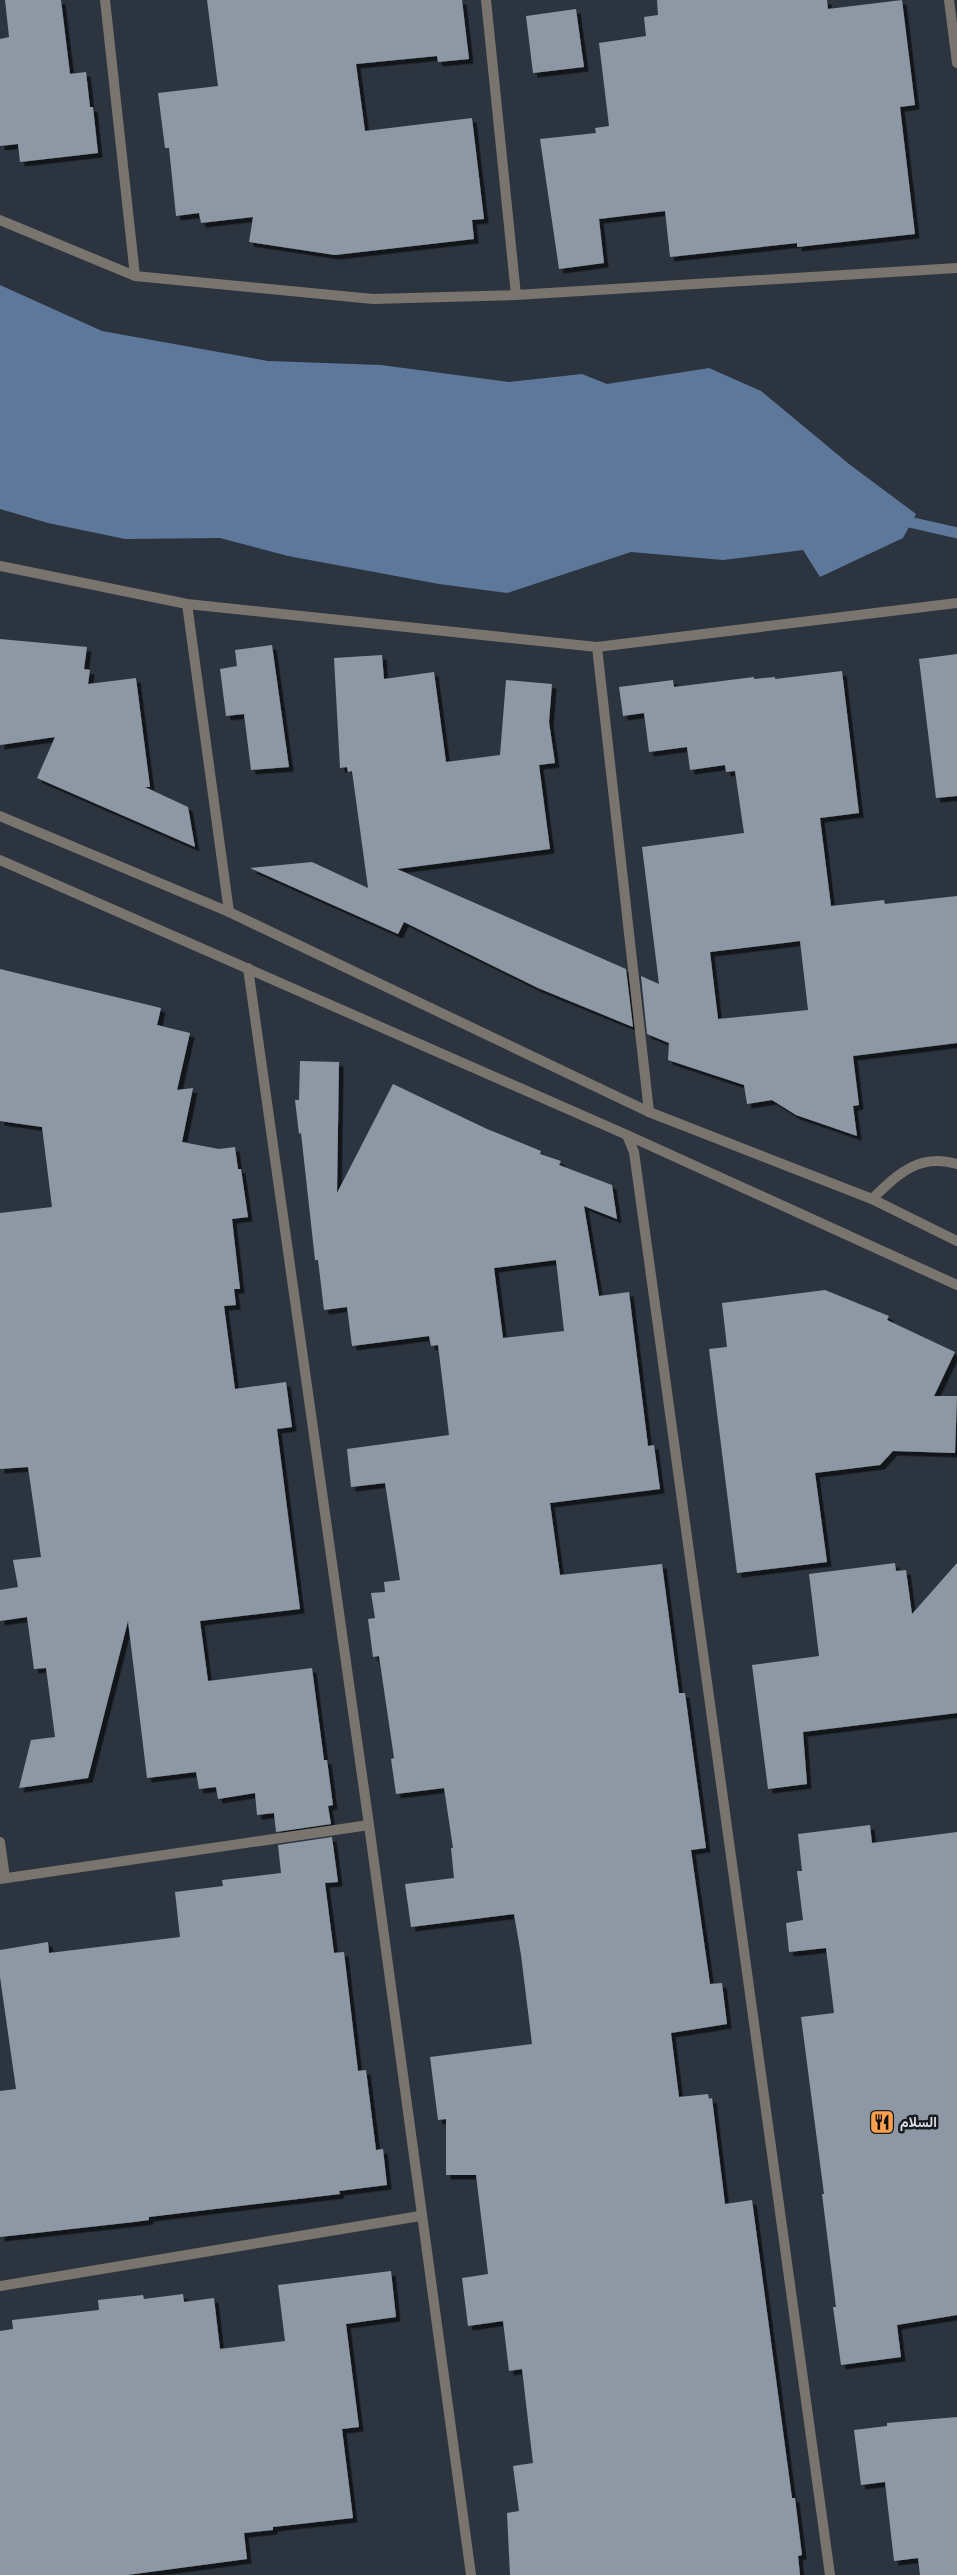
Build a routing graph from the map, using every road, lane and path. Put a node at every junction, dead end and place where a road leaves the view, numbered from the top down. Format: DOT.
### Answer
graph roads {
  1 [pos="105,0"];
  2 [pos="486,0"];
  3 [pos="949,0"];
  4 [pos="957,63"];
  5 [pos="0,220"];
  6 [pos="957,268"];
  7 [pos="135,276"];
  8 [pos="516,295"];
  9 [pos="0,566"];
  10 [pos="957,603"];
  11 [pos="187,604"];
  12 [pos="597,647"];
  13 [pos="0,816"];
  14 [pos="0,860"];
  15 [pos="228,912"];
  16 [pos="248,968"];
  17 [pos="649,1112"];
  18 [pos="628,1135"];
  19 [pos="957,1164"];
  20 [pos="872,1199"];
  21 [pos="957,1240"];
  22 [pos="957,1285"];
  23 [pos="369,1825"];
  24 [pos="0,1842"];
  25 [pos="2,1879"];
  26 [pos="420,2216"];
  27 [pos="0,2286"];
  28 [pos="470,2575"];
  29 [pos="830,2575"];
  1 -- 7 [label="street"];
  2 -- 8 [label="street"];
  3 -- 4 [label="street"];
  5 -- 7 [label="street"];
  6 -- 8 [label="street"];
  7 -- 8 [label="street"];
  9 -- 11 [label="street"];
  10 -- 12 [label="street"];
  11 -- 12 [label="street"];
  11 -- 15 [label="street"];
  12 -- 17 [label="street"];
  13 -- 15 [label="street"];
  14 -- 16 [label="street"];
  15 -- 17 [label="street"];
  16 -- 18 [label="street"];
  16 -- 23 [label="street"];
  17 -- 20 [label="street"];
  18 -- 22 [label="street"];
  18 -- 29 [label="street"];
  19 -- 20 [label="street"];
  20 -- 21 [label="street"];
  23 -- 25 [label="street"];
  23 -- 26 [label="street"];
  24 -- 25 [label="street"];
  26 -- 27 [label="street"];
  26 -- 28 [label="street"];
}
